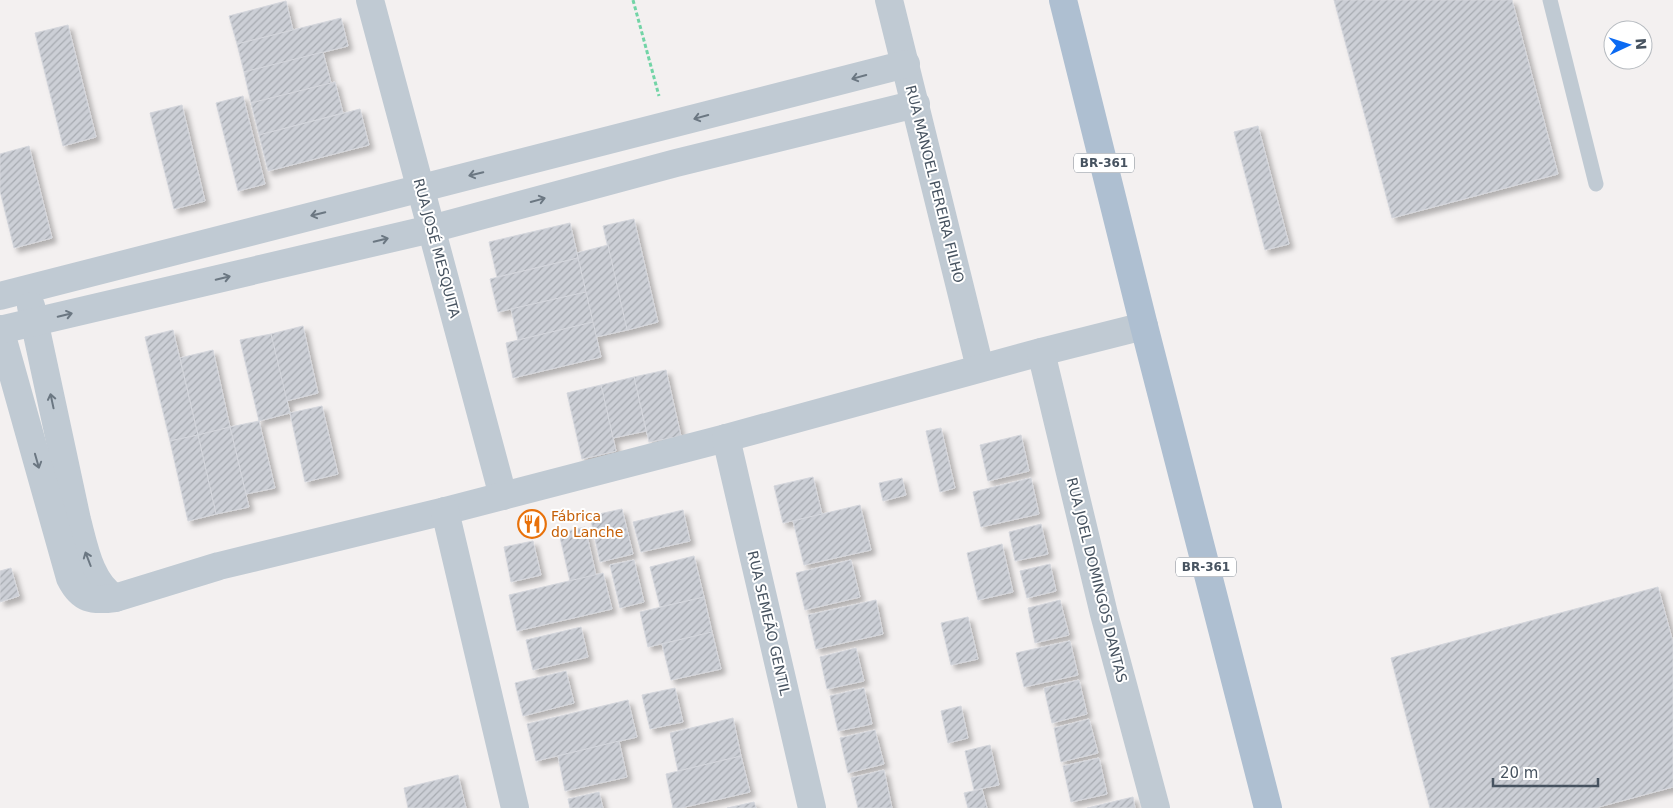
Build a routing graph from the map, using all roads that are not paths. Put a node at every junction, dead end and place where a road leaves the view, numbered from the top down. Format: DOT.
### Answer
graph roads {
  1 [pos="370,0"];
  2 [pos="889,0"];
  3 [pos="1063,0"];
  4 [pos="1550,0"];
  5 [pos="906,64"];
  6 [pos="916,104"];
  7 [pos="1596,184"];
  8 [pos="421,187"];
  9 [pos="431,229"];
  10 [pos="27,289"];
  11 [pos="0,296"];
  12 [pos="36,322"];
  13 [pos="1144,326"];
  14 [pos="0,330"];
  15 [pos="1041,352"];
  16 [pos="980,368"];
  17 [pos="726,438"];
  18 [pos="503,496"];
  19 [pos="445,511"];
  20 [pos="115,598"];
  21 [pos="515,808"];
  22 [pos="812,808"];
  23 [pos="1156,808"];
  24 [pos="1268,808"];
  1 -- 8 [label="street, RUA JOSÉ MESQUITA"];
  2 -- 5 [label="street, RUA MANOEL PEREIRA FILHO"];
  3 -- 13 [label="main road, BR-361"];
  4 -- 7 [label="lane"];
  5 -- 6 [label="street, RUA MANOEL PEREIRA FILHO"];
  5 -- 8 [label="street, one-way"];
  9 -- 6 [label="street, one-way"];
  6 -- 16 [label="street, RUA MANOEL PEREIRA FILHO"];
  8 -- 9 [label="street, RUA JOSÉ MESQUITA"];
  8 -- 10 [label="street, one-way"];
  12 -- 9 [label="street, one-way"];
  9 -- 18 [label="street, RUA JOSÉ MESQUITA"];
  10 -- 11 [label="street"];
  10 -- 12 [label="street"];
  12 -- 14 [label="street"];
  20 -- 12 [label="street, one-way"];
  13 -- 15 [label="street"];
  13 -- 24 [label="main road, BR-361"];
  14 -- 20 [label="street, one-way"];
  15 -- 16 [label="street"];
  15 -- 23 [label="street, RUA JOEL DOMINGOS DANTAS"];
  16 -- 17 [label="street"];
  17 -- 18 [label="street"];
  17 -- 22 [label="street, RUA SEMEÃO GENTIL"];
  18 -- 19 [label="street"];
  19 -- 20 [label="street"];
  19 -- 21 [label="street"];
}
